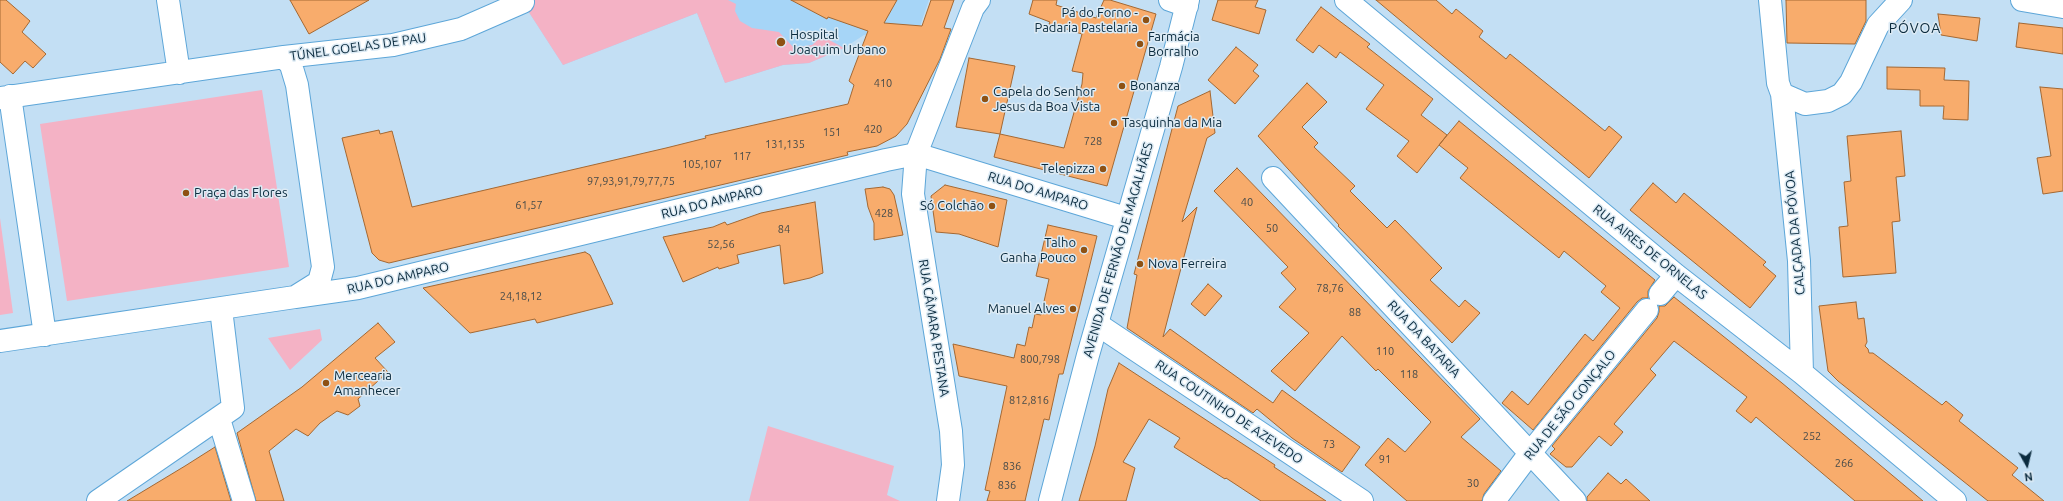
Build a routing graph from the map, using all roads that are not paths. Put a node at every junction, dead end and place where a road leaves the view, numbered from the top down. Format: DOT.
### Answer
graph roads {
  1 [pos="168,0"];
  2 [pos="979,0"];
  3 [pos="1346,0"];
  4 [pos="1770,0"];
  5 [pos="1901,0"];
  6 [pos="2022,0"];
  7 [pos="523,2"];
  8 [pos="1182,2"];
  9 [pos="2063,7"];
  10 [pos="284,57"];
  11 [pos="178,72"];
  12 [pos="3,93"];
  13 [pos="1782,94"];
  14 [pos="916,154"];
  15 [pos="1273,178"];
  16 [pos="1126,218"];
  17 [pos="1676,275"];
  18 [pos="295,297"];
  19 [pos="221,308"];
  20 [pos="1097,324"];
  21 [pos="45,335"];
  22 [pos="0,341"];
  23 [pos="1802,373"];
  24 [pos="219,419"];
  25 [pos="1530,453"];
  26 [pos="98,501"];
  27 [pos="244,501"];
  28 [pos="948,501"];
  29 [pos="1050,501"];
  30 [pos="1362,501"];
  31 [pos="1494,501"];
  32 [pos="1575,501"];
  33 [pos="1955,501"];
  1 -- 11 [label="street"];
  2 -- 14 [label="street, RUA CÂMARA PESTANA"];
  3 -- 17 [label="street, RUA AIRES DE ORNELAS"];
  4 -- 13 [label="street, CALÇADA DA PÓVOA"];
  5 -- 13 [label="street"];
  6 -- 9 [label="street"];
  7 -- 10 [label="street, TÚNEL GOELAS DE PAU"];
  8 -- 16 [label="street, AVENIDA DE FERNÃO DE MAGALHÃES"];
  10 -- 11 [label="street"];
  10 -- 18 [label="street"];
  11 -- 12 [label="street"];
  12 -- 21 [label="street"];
  13 -- 23 [label="street, CALÇADA DA PÓVOA"];
  14 -- 16 [label="street, RUA DO AMPARO"];
  14 -- 18 [label="street, RUA DO AMPARO"];
  14 -- 28 [label="street, RUA CÂMARA PESTANA"];
  15 -- 25 [label="street, RUA DA BATARIA"];
  16 -- 20 [label="street, AVENIDA DE FERNÃO DE MAGALHÃES"];
  17 -- 23 [label="street, RUA AIRES DE ORNELAS"];
  17 -- 25 [label="street, RUA DE SÃO GONÇALO"];
  18 -- 19 [label="street"];
  19 -- 21 [label="street"];
  19 -- 24 [label="street"];
  20 -- 29 [label="street, AVENIDA DE FERNÃO DE MAGALHÃES"];
  20 -- 30 [label="street, RUA COUTINHO DE AZEVEDO"];
  21 -- 22 [label="street"];
  23 -- 33 [label="street, RUA AIRES DE ORNELAS"];
  24 -- 26 [label="street"];
  24 -- 27 [label="street"];
  25 -- 31 [label="street, RUA DE SÃO GONÇALO"];
  25 -- 32 [label="street, RUA DA BATARIA"];
}
